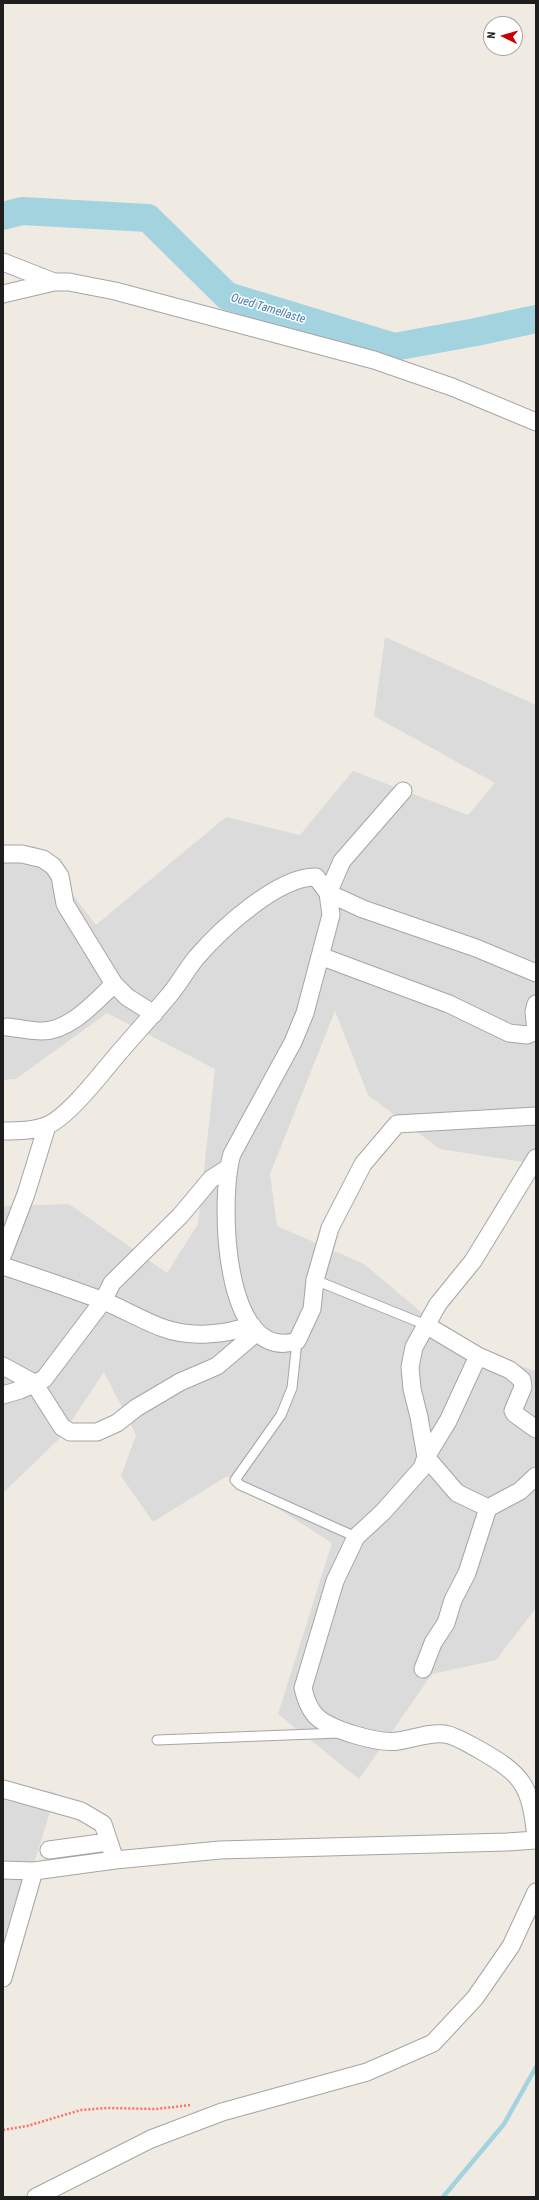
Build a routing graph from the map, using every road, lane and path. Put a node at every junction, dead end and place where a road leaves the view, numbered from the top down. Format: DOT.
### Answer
graph roads {
  1 [pos="3,262"];
  2 [pos="54,282"];
  3 [pos="3,294"];
  4 [pos="536,422"];
  5 [pos="403,792"];
  6 [pos="3,854"];
  7 [pos="328,893"];
  8 [pos="320,956"];
  9 [pos="536,973"];
  10 [pos="114,984"];
  11 [pos="536,1004"];
  12 [pos="154,1014"];
  13 [pos="7,1027"];
  14 [pos="536,1030"];
  15 [pos="536,1116"];
  16 [pos="47,1126"];
  17 [pos="3,1131"];
  18 [pos="534,1165"];
  19 [pos="228,1168"];
  20 [pos="3,1254"];
  21 [pos="3,1266"];
  22 [pos="315,1280"];
  23 [pos="103,1301"];
  24 [pos="426,1325"];
  25 [pos="255,1329"];
  26 [pos="297,1341"];
  27 [pos="478,1356"];
  28 [pos="3,1366"];
  29 [pos="34,1383"];
  30 [pos="3,1395"];
  31 [pos="536,1429"];
  32 [pos="426,1457"];
  33 [pos="536,1476"];
  34 [pos="488,1508"];
  35 [pos="356,1537"];
  36 [pos="423,1669"];
  37 [pos="344,1733"];
  38 [pos="157,1740"];
  39 [pos="3,1789"];
  40 [pos="536,1838"];
  41 [pos="108,1842"];
  42 [pos="49,1850"];
  43 [pos="115,1860"];
  44 [pos="3,1870"];
  45 [pos="34,1871"];
  46 [pos="536,1892"];
  47 [pos="4,1968"];
  48 [pos="198,2105"];
  49 [pos="3,2130"];
  50 [pos="36,2197"];
  1 -- 2 [label="street"];
  2 -- 3 [label="street"];
  2 -- 4 [label="street"];
  5 -- 7 [label="street"];
  6 -- 10 [label="street"];
  7 -- 8 [label="street"];
  7 -- 9 [label="street"];
  7 -- 12 [label="street"];
  8 -- 14 [label="street"];
  8 -- 19 [label="street"];
  10 -- 12 [label="street"];
  10 -- 13 [label="street"];
  11 -- 14 [label="street"];
  12 -- 16 [label="street"];
  15 -- 22 [label="street"];
  16 -- 17 [label="street"];
  16 -- 20 [label="street"];
  18 -- 24 [label="street"];
  19 -- 23 [label="street"];
  19 -- 25 [label="street"];
  21 -- 23 [label="street"];
  22 -- 24 [label="lane"];
  22 -- 26 [label="street"];
  23 -- 25 [label="street"];
  23 -- 29 [label="street"];
  24 -- 27 [label="street"];
  24 -- 32 [label="street"];
  25 -- 26 [label="street"];
  25 -- 29 [label="street"];
  26 -- 35 [label="lane"];
  27 -- 31 [label="street"];
  27 -- 32 [label="street"];
  28 -- 29 [label="street"];
  29 -- 30 [label="street"];
  32 -- 34 [label="street"];
  32 -- 35 [label="street"];
  33 -- 34 [label="street"];
  34 -- 36 [label="street"];
  35 -- 37 [label="street"];
  37 -- 38 [label="lane"];
  37 -- 40 [label="street"];
  39 -- 41 [label="street"];
  40 -- 43 [label="street"];
  41 -- 42 [label="street"];
  41 -- 43 [label="street"];
  43 -- 45 [label="street"];
  44 -- 45 [label="street"];
  45 -- 47 [label="street"];
  46 -- 50 [label="street"];
  48 -- 49 [label="path"];
}
